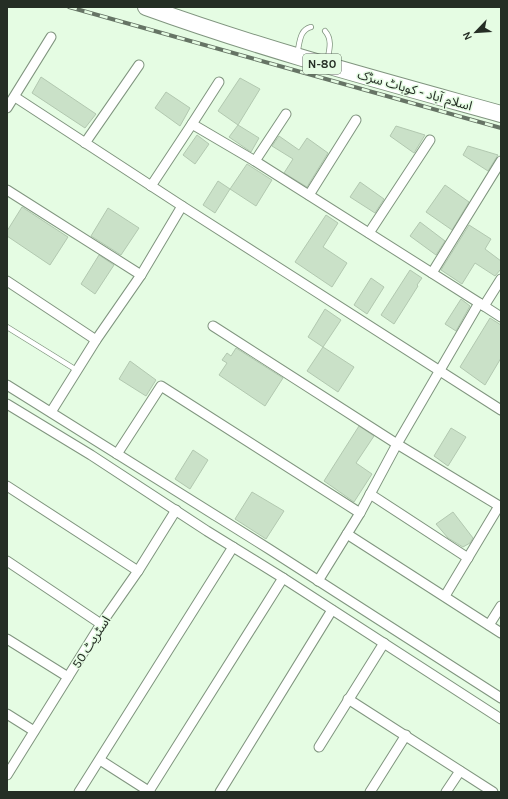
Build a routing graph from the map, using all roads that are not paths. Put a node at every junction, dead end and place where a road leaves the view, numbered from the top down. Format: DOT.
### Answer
graph roads {
  1 [pos="146,7"];
  2 [pos="168,11"];
  3 [pos="311,28"];
  4 [pos="326,31"];
  5 [pos="51,37"];
  6 [pos="296,57"];
  7 [pos="139,65"];
  8 [pos="326,65"];
  9 [pos="218,82"];
  10 [pos="15,97"];
  11 [pos="7,108"];
  12 [pos="286,114"];
  13 [pos="501,114"];
  14 [pos="356,120"];
  15 [pos="192,124"];
  16 [pos="430,140"];
  17 [pos="85,142"];
  18 [pos="255,161"];
  19 [pos="501,162"];
  20 [pos="151,186"];
  21 [pos="7,190"];
  22 [pos="309,195"];
  23 [pos="182,206"];
  24 [pos="370,233"];
  25 [pos="432,273"];
  26 [pos="140,275"];
  27 [pos="501,279"];
  28 [pos="7,281"];
  29 [pos="481,304"];
  30 [pos="501,317"];
  31 [pos="213,326"];
  32 [pos="7,328"];
  33 [pos="96,340"];
  34 [pos="78,371"];
  35 [pos="439,371"];
  36 [pos="7,385"];
  37 [pos="7,404"];
  38 [pos="501,410"];
  39 [pos="51,412"];
  40 [pos="397,444"];
  41 [pos="117,454"];
  42 [pos="7,486"];
  43 [pos="370,494"];
  44 [pos="500,507"];
  45 [pos="176,510"];
  46 [pos="360,513"];
  47 [pos="216,517"];
  48 [pos="207,531"];
  49 [pos="347,534"];
  50 [pos="233,547"];
  51 [pos="468,558"];
  52 [pos="7,561"];
  53 [pos="138,571"];
  54 [pos="283,578"];
  55 [pos="318,581"];
  56 [pos="445,596"];
  57 [pos="501,606"];
  58 [pos="332,610"];
  59 [pos="101,624"];
  60 [pos="489,625"];
  61 [pos="501,633"];
  62 [pos="7,639"];
  63 [pos="384,643"];
  64 [pos="68,677"];
  65 [pos="501,698"];
  66 [pos="348,699"];
  67 [pos="7,714"];
  68 [pos="501,719"];
  69 [pos="34,731"];
  70 [pos="406,735"];
  71 [pos="319,747"];
  72 [pos="100,760"];
  73 [pos="460,771"];
  74 [pos="7,775"];
  75 [pos="79,792"];
  76 [pos="150,792"];
  77 [pos="220,792"];
  78 [pos="370,792"];
  79 [pos="446,792"];
  80 [pos="493,792"];
  1 -- 2 [label="highway, اسلام آباد - کوہاٹ سڑک / N-80"];
  2 -- 6 [label="highway, اسلام آباد - کوہاٹ سڑک / N-80"];
  3 -- 6 [label="lane"];
  4 -- 8 [label="lane"];
  5 -- 10 [label="street"];
  6 -- 8 [label="highway, اسلام آباد - کوہاٹ سڑک / N-80"];
  7 -- 17 [label="street"];
  8 -- 13 [label="highway, اسلام آباد - کوہاٹ سڑک / N-80"];
  9 -- 15 [label="street"];
  10 -- 11 [label="street"];
  10 -- 17 [label="street"];
  12 -- 18 [label="street"];
  14 -- 22 [label="street"];
  15 -- 18 [label="street"];
  15 -- 20 [label="street"];
  16 -- 24 [label="street"];
  17 -- 20 [label="street"];
  18 -- 22 [label="street"];
  19 -- 25 [label="street"];
  20 -- 23 [label="street"];
  21 -- 26 [label="street"];
  22 -- 24 [label="street"];
  23 -- 26 [label="street"];
  23 -- 35 [label="street"];
  24 -- 25 [label="street"];
  25 -- 29 [label="street"];
  26 -- 33 [label="street"];
  27 -- 29 [label="street"];
  28 -- 33 [label="street"];
  29 -- 30 [label="street"];
  29 -- 35 [label="street"];
  31 -- 40 [label="street"];
  32 -- 34 [label="lane"];
  33 -- 34 [label="street"];
  34 -- 39 [label="street"];
  35 -- 38 [label="street"];
  35 -- 40 [label="street"];
  36 -- 39 [label="street"];
  37 -- 45 [label="street"];
  39 -- 41 [label="street"];
  40 -- 43 [label="street"];
  40 -- 44 [label="street"];
  41 -- 46 [label="street"];
  41 -- 47 [label="street"];
  42 -- 53 [label="street"];
  43 -- 46 [label="street"];
  43 -- 51 [label="street"];
  44 -- 51 [label="street"];
  45 -- 48 [label="street"];
  45 -- 53 [label="street, اسٹریٹ 50"];
  46 -- 49 [label="street"];
  47 -- 48 [label="street"];
  47 -- 55 [label="street"];
  48 -- 50 [label="street"];
  49 -- 55 [label="street"];
  49 -- 56 [label="street"];
  50 -- 54 [label="street"];
  50 -- 72 [label="street"];
  51 -- 56 [label="street"];
  52 -- 59 [label="street"];
  53 -- 59 [label="street, اسٹریٹ 50"];
  54 -- 58 [label="street"];
  54 -- 76 [label="street"];
  55 -- 65 [label="street"];
  56 -- 60 [label="street"];
  57 -- 60 [label="street"];
  58 -- 63 [label="street"];
  58 -- 77 [label="street"];
  59 -- 64 [label="street, اسٹریٹ 50"];
  60 -- 61 [label="street"];
  62 -- 64 [label="street"];
  63 -- 66 [label="street"];
  63 -- 68 [label="street"];
  64 -- 69 [label="street, اسٹریٹ 50"];
  66 -- 70 [label="street"];
  66 -- 71 [label="street"];
  67 -- 69 [label="street"];
  69 -- 74 [label="street, اسٹریٹ 50"];
  70 -- 73 [label="street"];
  70 -- 78 [label="street"];
  72 -- 75 [label="street"];
  72 -- 76 [label="street"];
  73 -- 79 [label="street"];
  73 -- 80 [label="street"];
}
